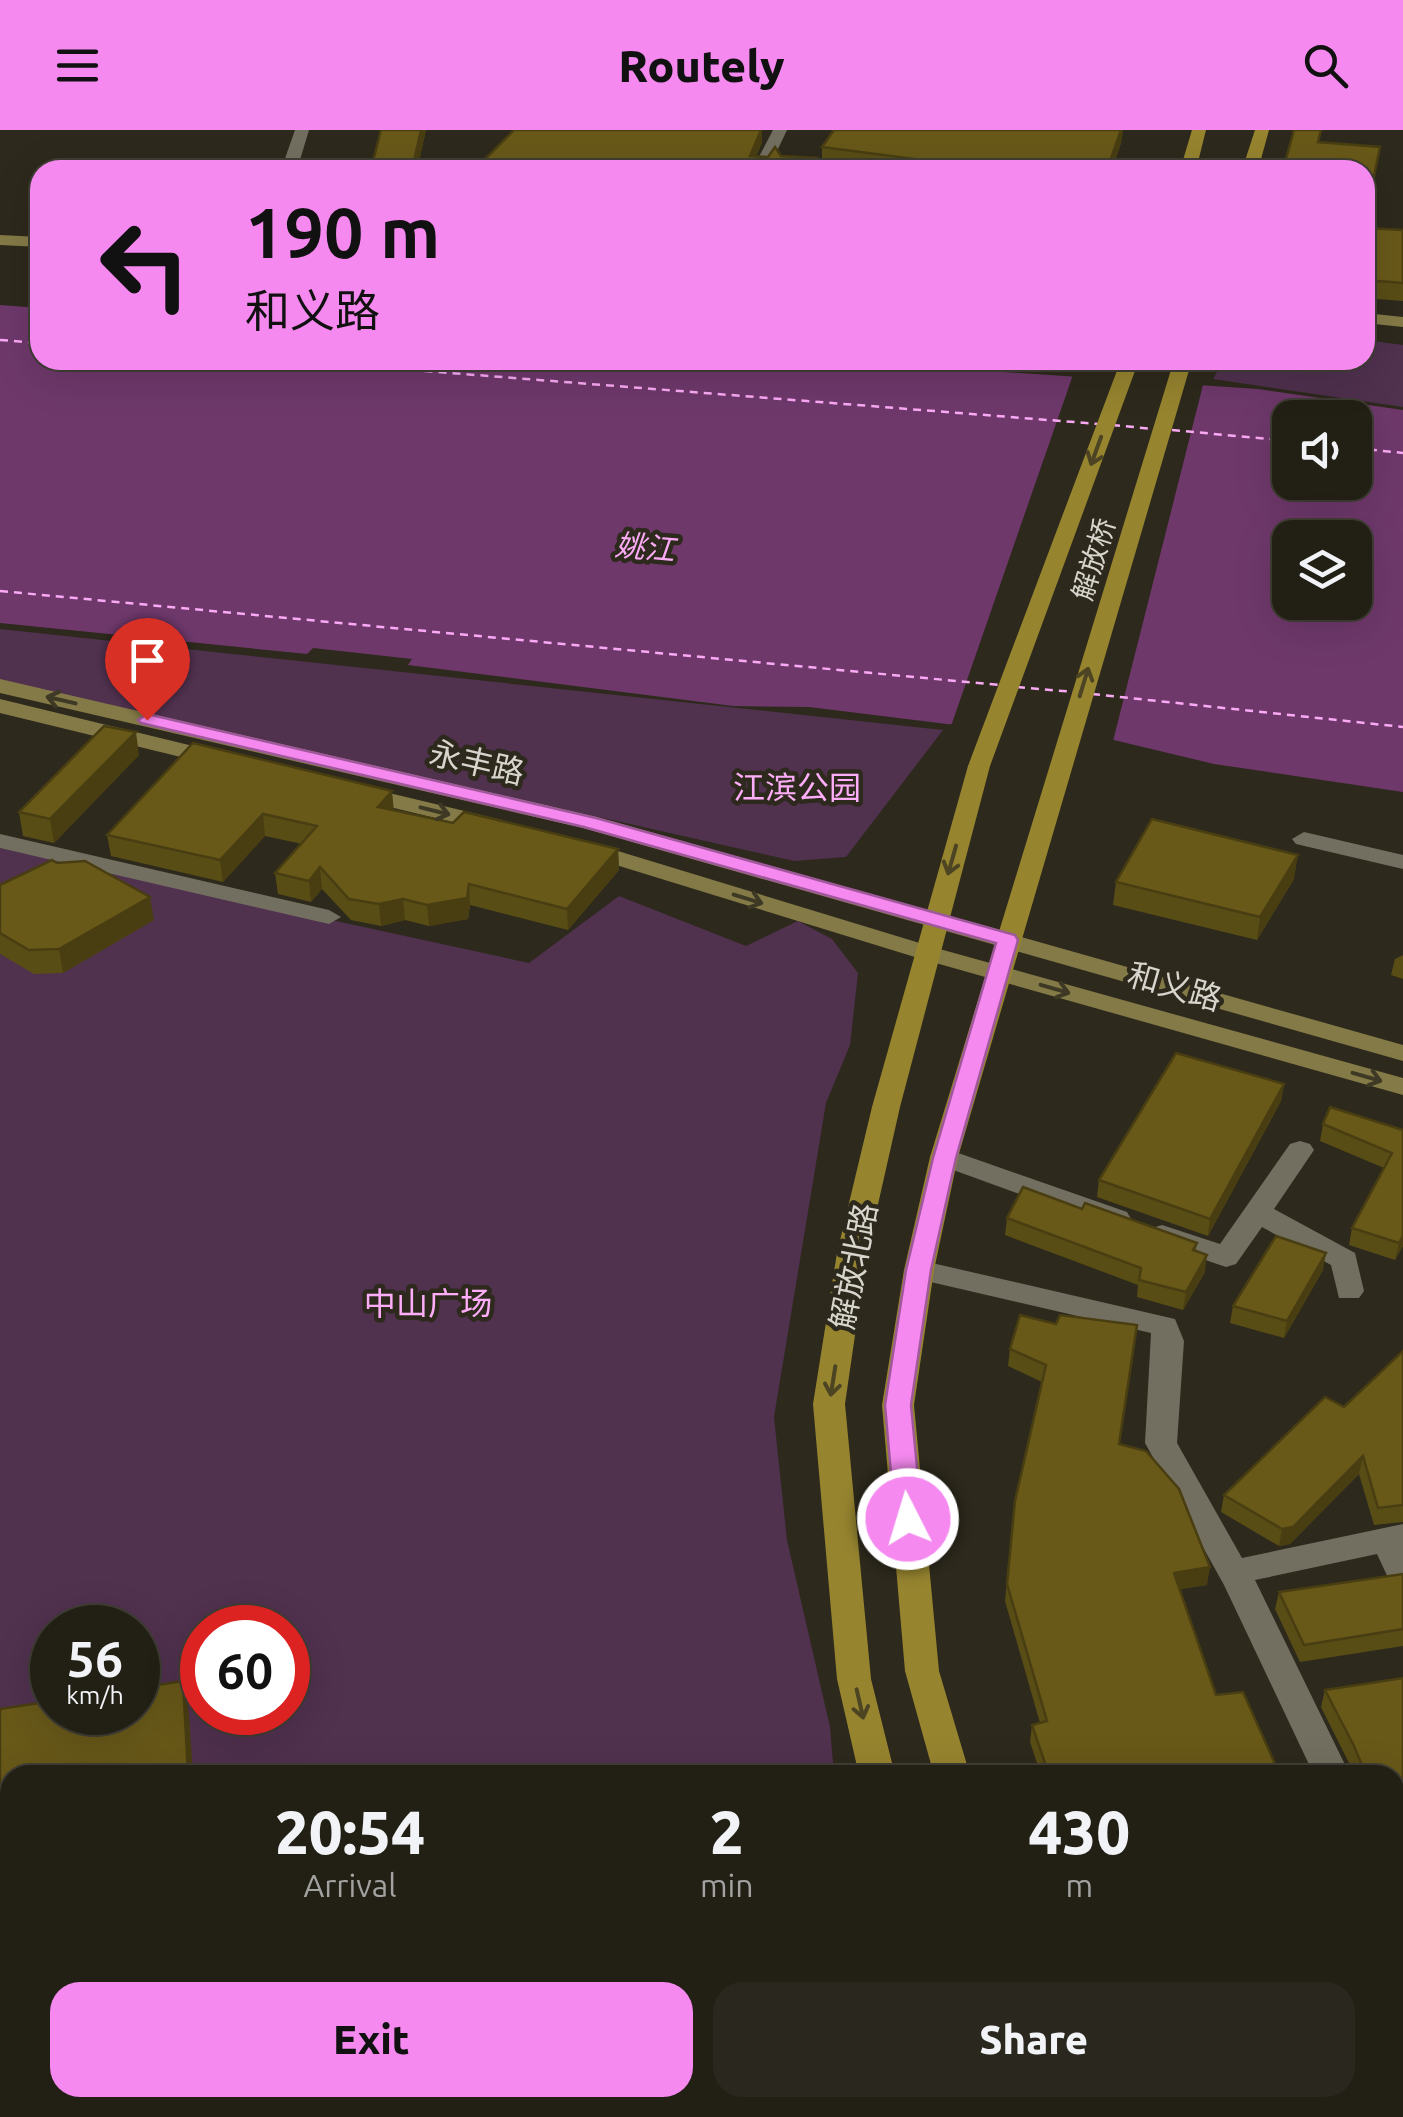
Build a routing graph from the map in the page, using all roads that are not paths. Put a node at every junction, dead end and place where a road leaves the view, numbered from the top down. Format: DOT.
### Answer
graph roads {
  1 [pos="302,130"];
  2 [pos="316,130"];
  3 [pos="780,130"];
  4 [pos="1199,130"];
  5 [pos="1262,130"];
  6 [pos="292,160"];
  7 [pos="308,160"];
  8 [pos="765,160"];
  9 [pos="1191,160"];
  10 [pos="1253,160"];
  11 [pos="0,232"];
  12 [pos="30,233"];
  13 [pos="0,240"];
  14 [pos="30,242"];
  15 [pos="1375,319"];
  16 [pos="1403,322"];
  17 [pos="1375,337"];
  18 [pos="1403,340"];
  19 [pos="1126,370"];
  20 [pos="1180,370"];
  21 [pos="0,686"];
  22 [pos="0,706"];
  23 [pos="979,766"];
  24 [pos="1056,775"];
  25 [pos="511,829"];
  26 [pos="1304,839"];
  27 [pos="0,841"];
  28 [pos="568,842"];
  29 [pos="1403,862"];
  30 [pos="329,917"];
  31 [pos="936,919"];
  32 [pos="1008,940"];
  33 [pos="927,953"];
  34 [pos="998,973"];
  35 [pos="1403,1053"];
  36 [pos="1403,1087"];
  37 [pos="1300,1150"];
  38 [pos="944,1158"];
  39 [pos="1257,1212"];
  40 [pos="918,1270"];
  41 [pos="1348,1291"];
  42 [pos="1395,1538"];
  43 [pos="1233,1572"];
  44 [pos="1403,1575"];
  45 [pos="875,1765"];
  46 [pos="949,1765"];
  47 [pos="1327,1765"];
  1 -- 6 [label="street"];
  2 -- 7 [label="street"];
  3 -- 8 [label="street"];
  4 -- 9 [label="main road"];
  5 -- 10 [label="main road"];
  11 -- 12 [label="main road"];
  13 -- 14 [label="main road"];
  15 -- 16 [label="main road"];
  17 -- 18 [label="main road"];
  19 -- 23 [label="main road, 解放桥, one-way"];
  24 -- 20 [label="main road, 解放桥, one-way"];
  31 -- 21 [label="main road, 永丰路, one-way"];
  22 -- 25 [label="main road, 永丰路, one-way"];
  23 -- 31 [label="main road, 解放北路, one-way"];
  24 -- 32 [label="main road, 解放北路"];
  26 -- 29 [label="street"];
  27 -- 30 [label="street"];
  28 -- 33 [label="main road, one-way"];
  31 -- 32 [label="main road, 和义路"];
  31 -- 33 [label="main road, 解放北路"];
  32 -- 34 [label="main road, 解放北路"];
  32 -- 35 [label="main road, 和义路"];
  33 -- 34 [label="main road, 和义路"];
  33 -- 45 [label="main road, 解放北路, one-way"];
  34 -- 36 [label="main road, 和义路, one-way"];
  34 -- 38 [label="main road, 解放北路"];
  37 -- 39 [label="street"];
  38 -- 39 [label="street"];
  38 -- 40 [label="main road, 解放北路"];
  39 -- 41 [label="street"];
  40 -- 43 [label="street"];
  40 -- 46 [label="main road, 解放北路"];
  42 -- 43 [label="street"];
  42 -- 44 [label="street"];
  43 -- 47 [label="street"];
}
